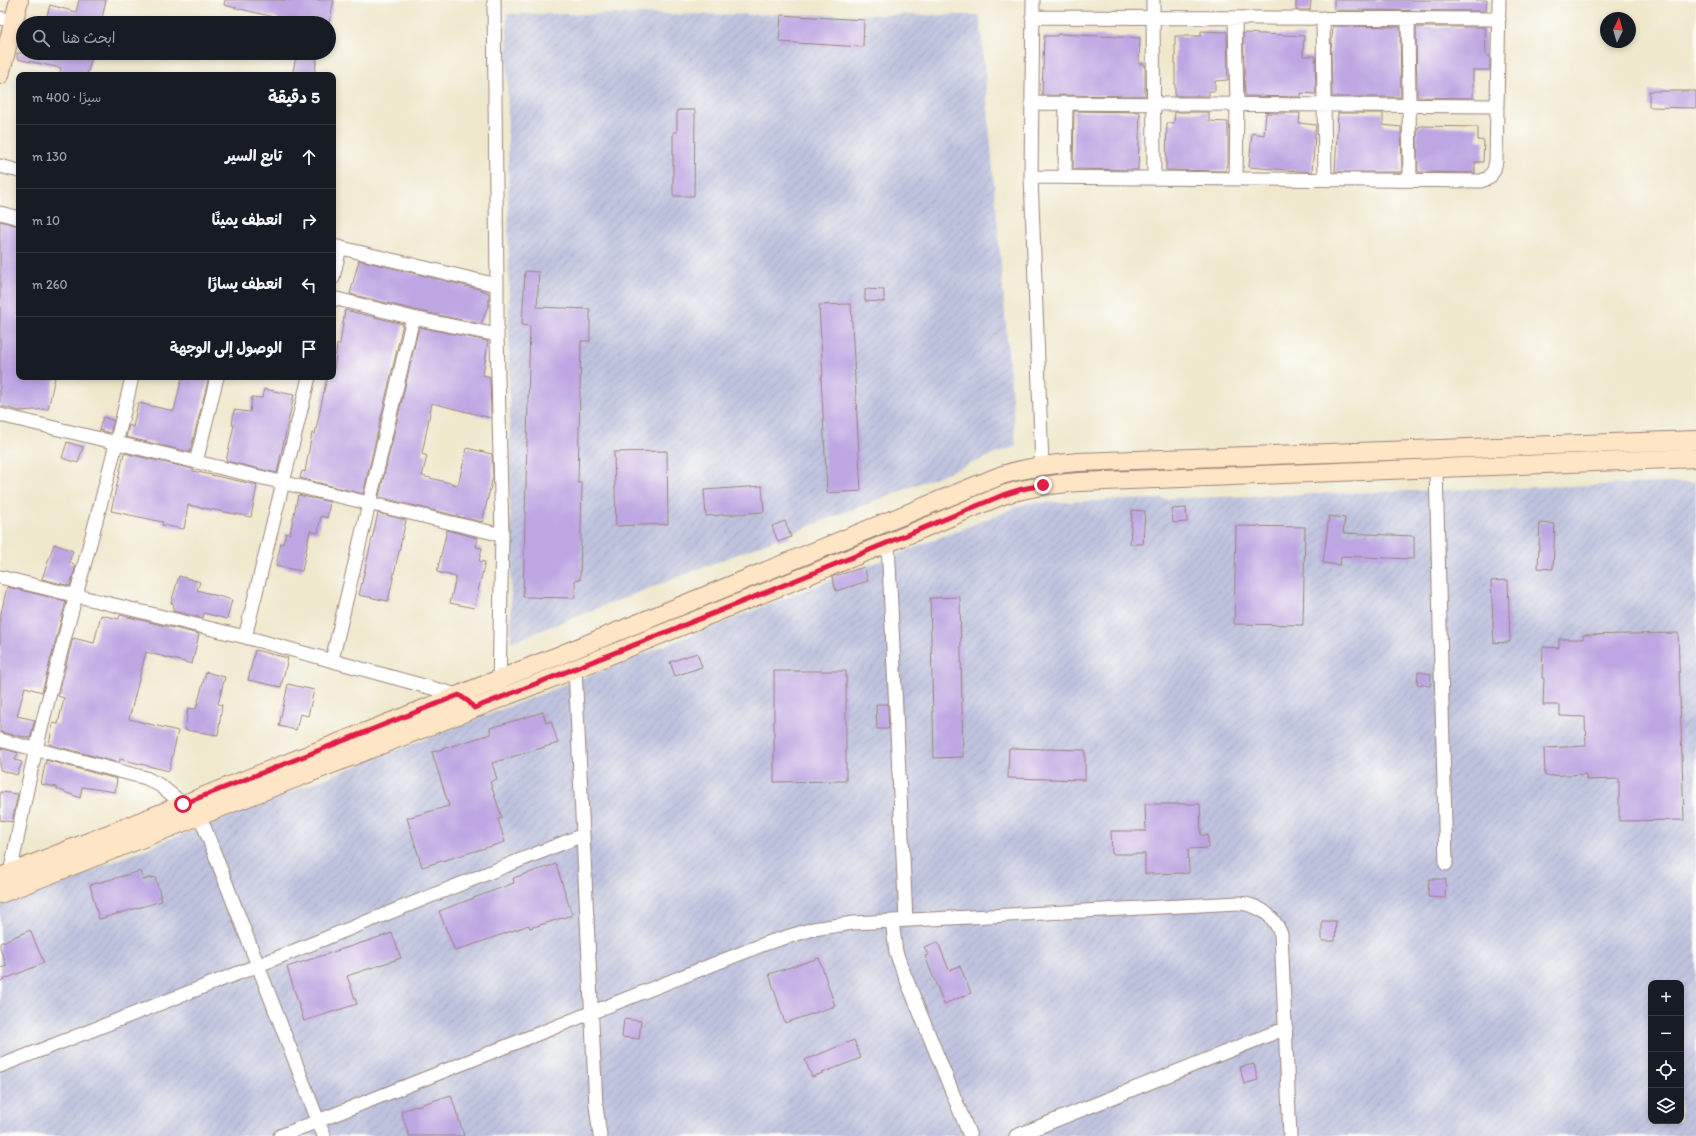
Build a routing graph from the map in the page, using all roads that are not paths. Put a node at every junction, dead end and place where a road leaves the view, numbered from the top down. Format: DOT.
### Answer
graph roads {
  1 [pos="19,0"];
  2 [pos="494,0"];
  3 [pos="1032,0"];
  4 [pos="1153,0"];
  5 [pos="1499,0"];
  6 [pos="1032,17"];
  7 [pos="1153,18"];
  8 [pos="1235,18"];
  9 [pos="1323,18"];
  10 [pos="1408,19"];
  11 [pos="1499,19"];
  12 [pos="7,20"];
  13 [pos="0,75"];
  14 [pos="1032,102"];
  15 [pos="1066,103"];
  16 [pos="1153,104"];
  17 [pos="1237,104"];
  18 [pos="1324,105"];
  19 [pos="1410,106"];
  20 [pos="1497,106"];
  21 [pos="0,166"];
  22 [pos="16,170"];
  23 [pos="1031,177"];
  24 [pos="1065,177"];
  25 [pos="1154,178"];
  26 [pos="1236,178"];
  27 [pos="1326,179"];
  28 [pos="1410,180"];
  29 [pos="0,213"];
  30 [pos="16,217"];
  31 [pos="337,247"];
  32 [pos="498,285"];
  33 [pos="336,299"];
  34 [pos="413,318"];
  35 [pos="496,335"];
  36 [pos="131,380"];
  37 [pos="216,380"];
  38 [pos="308,380"];
  39 [pos="0,415"];
  40 [pos="1696,440"];
  41 [pos="117,443"];
  42 [pos="1696,458"];
  43 [pos="196,462"];
  44 [pos="1042,465"];
  45 [pos="1436,468"];
  46 [pos="284,483"];
  47 [pos="368,504"];
  48 [pos="502,535"];
  49 [pos="888,543"];
  50 [pos="0,577"];
  51 [pos="75,596"];
  52 [pos="245,637"];
  53 [pos="332,660"];
  54 [pos="575,669"];
  55 [pos="499,679"];
  56 [pos="459,695"];
  57 [pos="499,698"];
  58 [pos="474,708"];
  59 [pos="0,740"];
  60 [pos="36,750"];
  61 [pos="183,804"];
  62 [pos="200,816"];
  63 [pos="583,835"];
  64 [pos="1446,864"];
  65 [pos="5,875"];
  66 [pos="0,894"];
  67 [pos="906,920"];
  68 [pos="892,921"];
  69 [pos="259,965"];
  70 [pos="592,1013"];
  71 [pos="1286,1028"];
  72 [pos="0,1066"];
  73 [pos="318,1121"];
  74 [pos="280,1136"];
  75 [pos="324,1136"];
  76 [pos="600,1136"];
  77 [pos="970,1136"];
  78 [pos="1016,1136"];
  79 [pos="1290,1136"];
  1 -- 12 [label="main road"];
  2 -- 32 [label="street"];
  3 -- 6 [label="street"];
  4 -- 7 [label="street"];
  5 -- 11 [label="street"];
  6 -- 7 [label="street"];
  6 -- 14 [label="street"];
  7 -- 8 [label="street"];
  7 -- 16 [label="street"];
  8 -- 9 [label="street"];
  8 -- 17 [label="street"];
  9 -- 10 [label="street"];
  9 -- 18 [label="street"];
  10 -- 11 [label="street"];
  10 -- 19 [label="street"];
  11 -- 20 [label="street"];
  12 -- 13 [label="main road"];
  14 -- 15 [label="street"];
  14 -- 23 [label="street"];
  15 -- 16 [label="street"];
  15 -- 24 [label="street"];
  16 -- 17 [label="street"];
  16 -- 25 [label="street"];
  17 -- 18 [label="street"];
  17 -- 26 [label="street"];
  18 -- 19 [label="street"];
  18 -- 27 [label="street"];
  19 -- 20 [label="street"];
  19 -- 28 [label="street"];
  20 -- 28 [label="street"];
  21 -- 22 [label="street"];
  23 -- 24 [label="street"];
  23 -- 44 [label="street"];
  24 -- 25 [label="street"];
  25 -- 26 [label="street"];
  26 -- 27 [label="street"];
  27 -- 28 [label="street"];
  29 -- 30 [label="street"];
  31 -- 32 [label="street"];
  32 -- 35 [label="street"];
  33 -- 34 [label="street"];
  34 -- 35 [label="street"];
  34 -- 47 [label="street"];
  35 -- 48 [label="street"];
  36 -- 41 [label="street"];
  37 -- 43 [label="street"];
  38 -- 46 [label="street"];
  39 -- 41 [label="street"];
  40 -- 44 [label="main road"];
  41 -- 43 [label="street"];
  41 -- 51 [label="street"];
  42 -- 45 [label="main road"];
  43 -- 46 [label="street"];
  44 -- 55 [label="main road"];
  45 -- 49 [label="main road"];
  45 -- 64 [label="street"];
  46 -- 47 [label="street"];
  46 -- 52 [label="street"];
  47 -- 48 [label="street"];
  47 -- 53 [label="street"];
  48 -- 55 [label="street"];
  49 -- 54 [label="main road"];
  49 -- 67 [label="street"];
  50 -- 51 [label="street"];
  51 -- 52 [label="street"];
  51 -- 60 [label="street"];
  52 -- 53 [label="street"];
  53 -- 56 [label="street"];
  54 -- 57 [label="main road"];
  54 -- 63 [label="street"];
  55 -- 56 [label="main road"];
  55 -- 57 [label="street"];
  56 -- 58 [label="street"];
  56 -- 61 [label="main road"];
  57 -- 58 [label="main road"];
  58 -- 62 [label="main road"];
  59 -- 60 [label="street"];
  60 -- 61 [label="street"];
  60 -- 65 [label="street"];
  61 -- 65 [label="main road"];
  62 -- 66 [label="main road"];
  62 -- 69 [label="street"];
  63 -- 69 [label="street"];
  63 -- 70 [label="street"];
  67 -- 68 [label="street"];
  67 -- 71 [label="street"];
  68 -- 70 [label="street"];
  68 -- 77 [label="street"];
  69 -- 72 [label="street"];
  69 -- 73 [label="street"];
  70 -- 73 [label="street"];
  70 -- 76 [label="street"];
  71 -- 78 [label="street"];
  71 -- 79 [label="street"];
  73 -- 74 [label="street"];
  73 -- 75 [label="street"];
}
